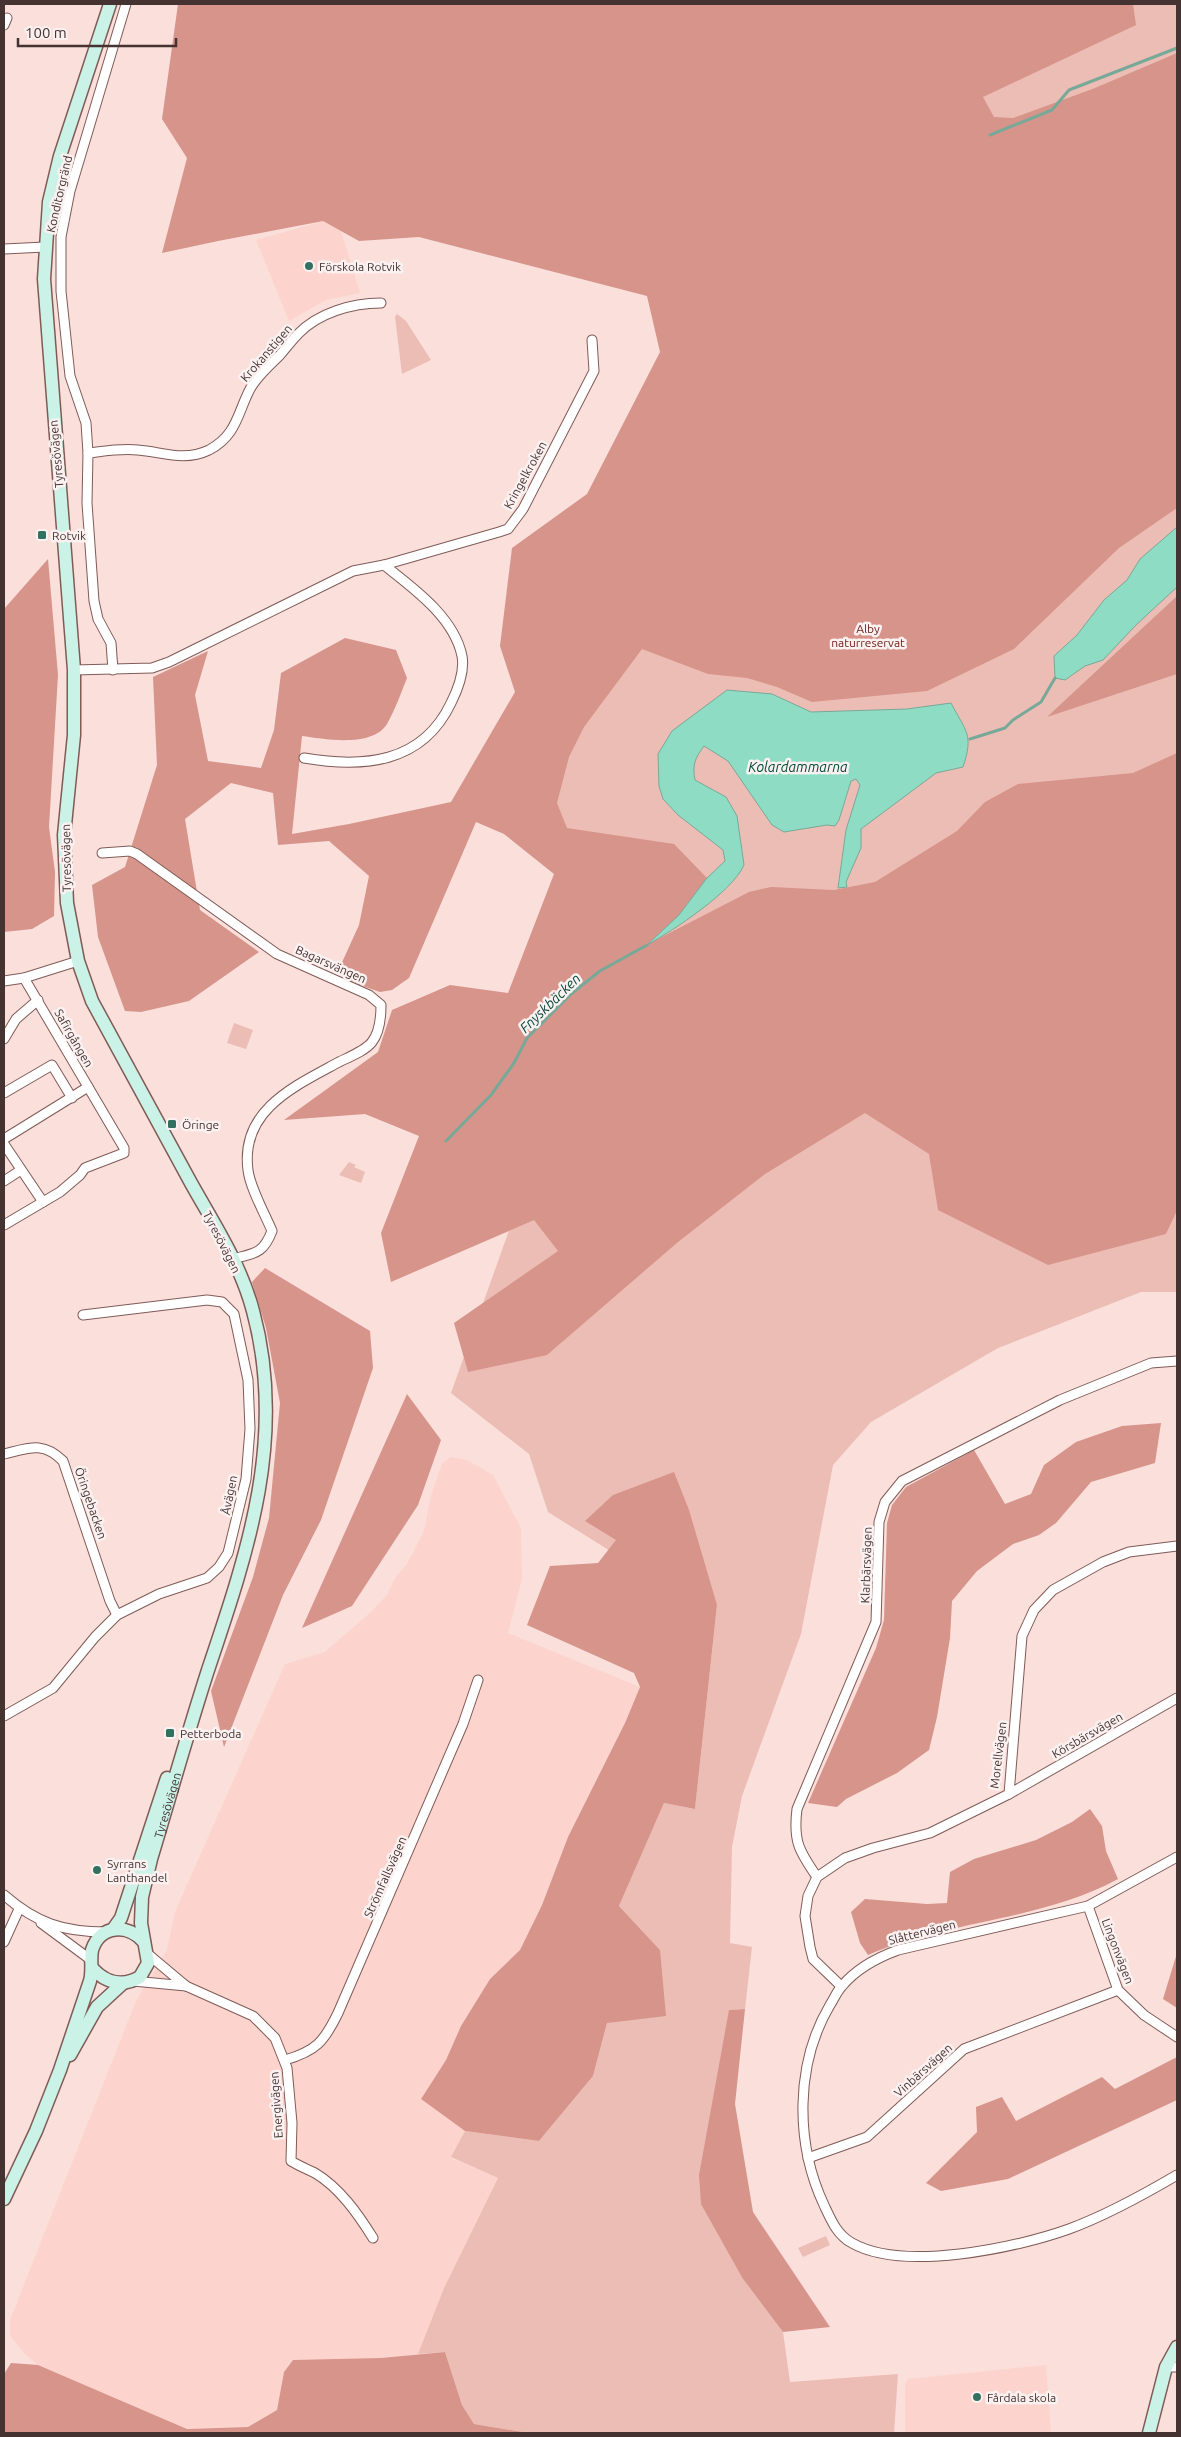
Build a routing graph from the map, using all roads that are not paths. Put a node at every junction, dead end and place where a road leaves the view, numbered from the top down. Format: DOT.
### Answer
graph roads {
  1 [pos="110,4"];
  2 [pos="126,4"];
  3 [pos="45,247"];
  4 [pos="4,249"];
  5 [pos="381,303"];
  6 [pos="592,340"];
  7 [pos="88,453"];
  8 [pos="384,565"];
  9 [pos="74,670"];
  10 [pos="113,670"];
  11 [pos="304,758"];
  12 [pos="102,853"];
  13 [pos="78,961"];
  14 [pos="24,978"];
  15 [pos="4,981"];
  16 [pos="38,1000"];
  17 [pos="4,1039"];
  18 [pos="88,1088"];
  19 [pos="4,1093"];
  20 [pos="72,1098"];
  21 [pos="4,1139"];
  22 [pos="4,1144"];
  23 [pos="21,1170"];
  24 [pos="4,1180"];
  25 [pos="43,1202"];
  26 [pos="4,1225"];
  27 [pos="233,1259"];
  28 [pos="84,1315"];
  29 [pos="1177,1361"];
  30 [pos="4,1454"];
  31 [pos="1177,1546"];
  32 [pos="117,1615"];
  33 [pos="208,1671"];
  34 [pos="478,1680"];
  35 [pos="1177,1698"];
  36 [pos="4,1716"];
  37 [pos="1009,1794"];
  38 [pos="1177,1858"];
  39 [pos="816,1877"];
  40 [pos="4,1895"];
  41 [pos="1088,1906"];
  42 [pos="19,1909"];
  43 [pos="35,1918"];
  44 [pos="110,1930"];
  45 [pos="4,1942"];
  46 [pos="144,1942"];
  47 [pos="149,1955"];
  48 [pos="92,1965"];
  49 [pos="128,1982"];
  50 [pos="186,1986"];
  51 [pos="841,1986"];
  52 [pos="1118,1990"];
  53 [pos="1177,2037"];
  54 [pos="285,2060"];
  55 [pos="60,2070"];
  56 [pos="808,2158"];
  57 [pos="1177,2175"];
  58 [pos="4,2199"];
  59 [pos="373,2238"];
  60 [pos="1177,2347"];
  61 [pos="1172,2367"];
  62 [pos="1149,2433"];
  1 -- 3 [label="main road, Tyresövägen"];
  2 -- 7 [label="street, Konditorgränd"];
  3 -- 4 [label="street"];
  3 -- 9 [label="main road, Tyresövägen"];
  5 -- 7 [label="street, Krokanstigen"];
  6 -- 8 [label="street, Kringelkroken"];
  7 -- 10 [label="street"];
  8 -- 10 [label="street, Kringelkroken"];
  8 -- 11 [label="street"];
  9 -- 10 [label="street, Kringelkroken"];
  9 -- 13 [label="main road, Tyresövägen"];
  12 -- 27 [label="street, Bagarsvängen"];
  13 -- 14 [label="street"];
  13 -- 27 [label="main road, Tyresövägen"];
  14 -- 15 [label="street"];
  14 -- 16 [label="street, Safirgången"];
  16 -- 17 [label="street"];
  16 -- 18 [label="street, Safirgången"];
  18 -- 20 [label="street, Safirgången"];
  18 -- 25 [label="street, Safirgången"];
  19 -- 20 [label="street"];
  20 -- 21 [label="street, Safirgången"];
  22 -- 23 [label="street"];
  23 -- 24 [label="street"];
  23 -- 25 [label="street"];
  25 -- 26 [label="street, Safirgången"];
  27 -- 33 [label="main road, Tyresövägen"];
  28 -- 32 [label="street, Åvägen"];
  29 -- 39 [label="street, Klarbärsvägen"];
  30 -- 32 [label="street, Öringebacken"];
  31 -- 37 [label="street, Morellvägen"];
  32 -- 36 [label="street, Åvägen"];
  33 -- 44 [label="main road, Tyresövägen"];
  33 -- 46 [label="main road, Tyresövägen"];
  34 -- 54 [label="street, Strömfallsvägen"];
  35 -- 37 [label="street, Körsbärsvägen"];
  37 -- 39 [label="street, Morellvägen"];
  38 -- 41 [label="street, Slåttervägen"];
  39 -- 51 [label="street"];
  40 -- 42 [label="street"];
  41 -- 51 [label="street, Slåttervägen"];
  41 -- 52 [label="street, Lingonvägen"];
  42 -- 43 [label="street"];
  42 -- 45 [label="street"];
  43 -- 44 [label="street"];
  43 -- 48 [label="street"];
  44 -- 46 [label="main road"];
  44 -- 48 [label="main road, Tyresövägen"];
  46 -- 47 [label="main road, Tyresövägen"];
  47 -- 49 [label="main road, Tyresövägen"];
  47 -- 50 [label="street, Energivägen"];
  48 -- 49 [label="main road"];
  48 -- 55 [label="main road, Tyresövägen"];
  49 -- 50 [label="street, Energivägen"];
  49 -- 55 [label="main road, Tyresövägen"];
  50 -- 54 [label="street, Energivägen"];
  51 -- 56 [label="street, Slåttervägen"];
  52 -- 53 [label="street, Lingonvägen"];
  52 -- 56 [label="street, Vinbärsvägen"];
  54 -- 59 [label="street, Energivägen"];
  55 -- 58 [label="main road, Tyresövägen"];
  56 -- 57 [label="street, Slåttervägen"];
  60 -- 61 [label="main road"];
  61 -- 62 [label="main road"];
}
